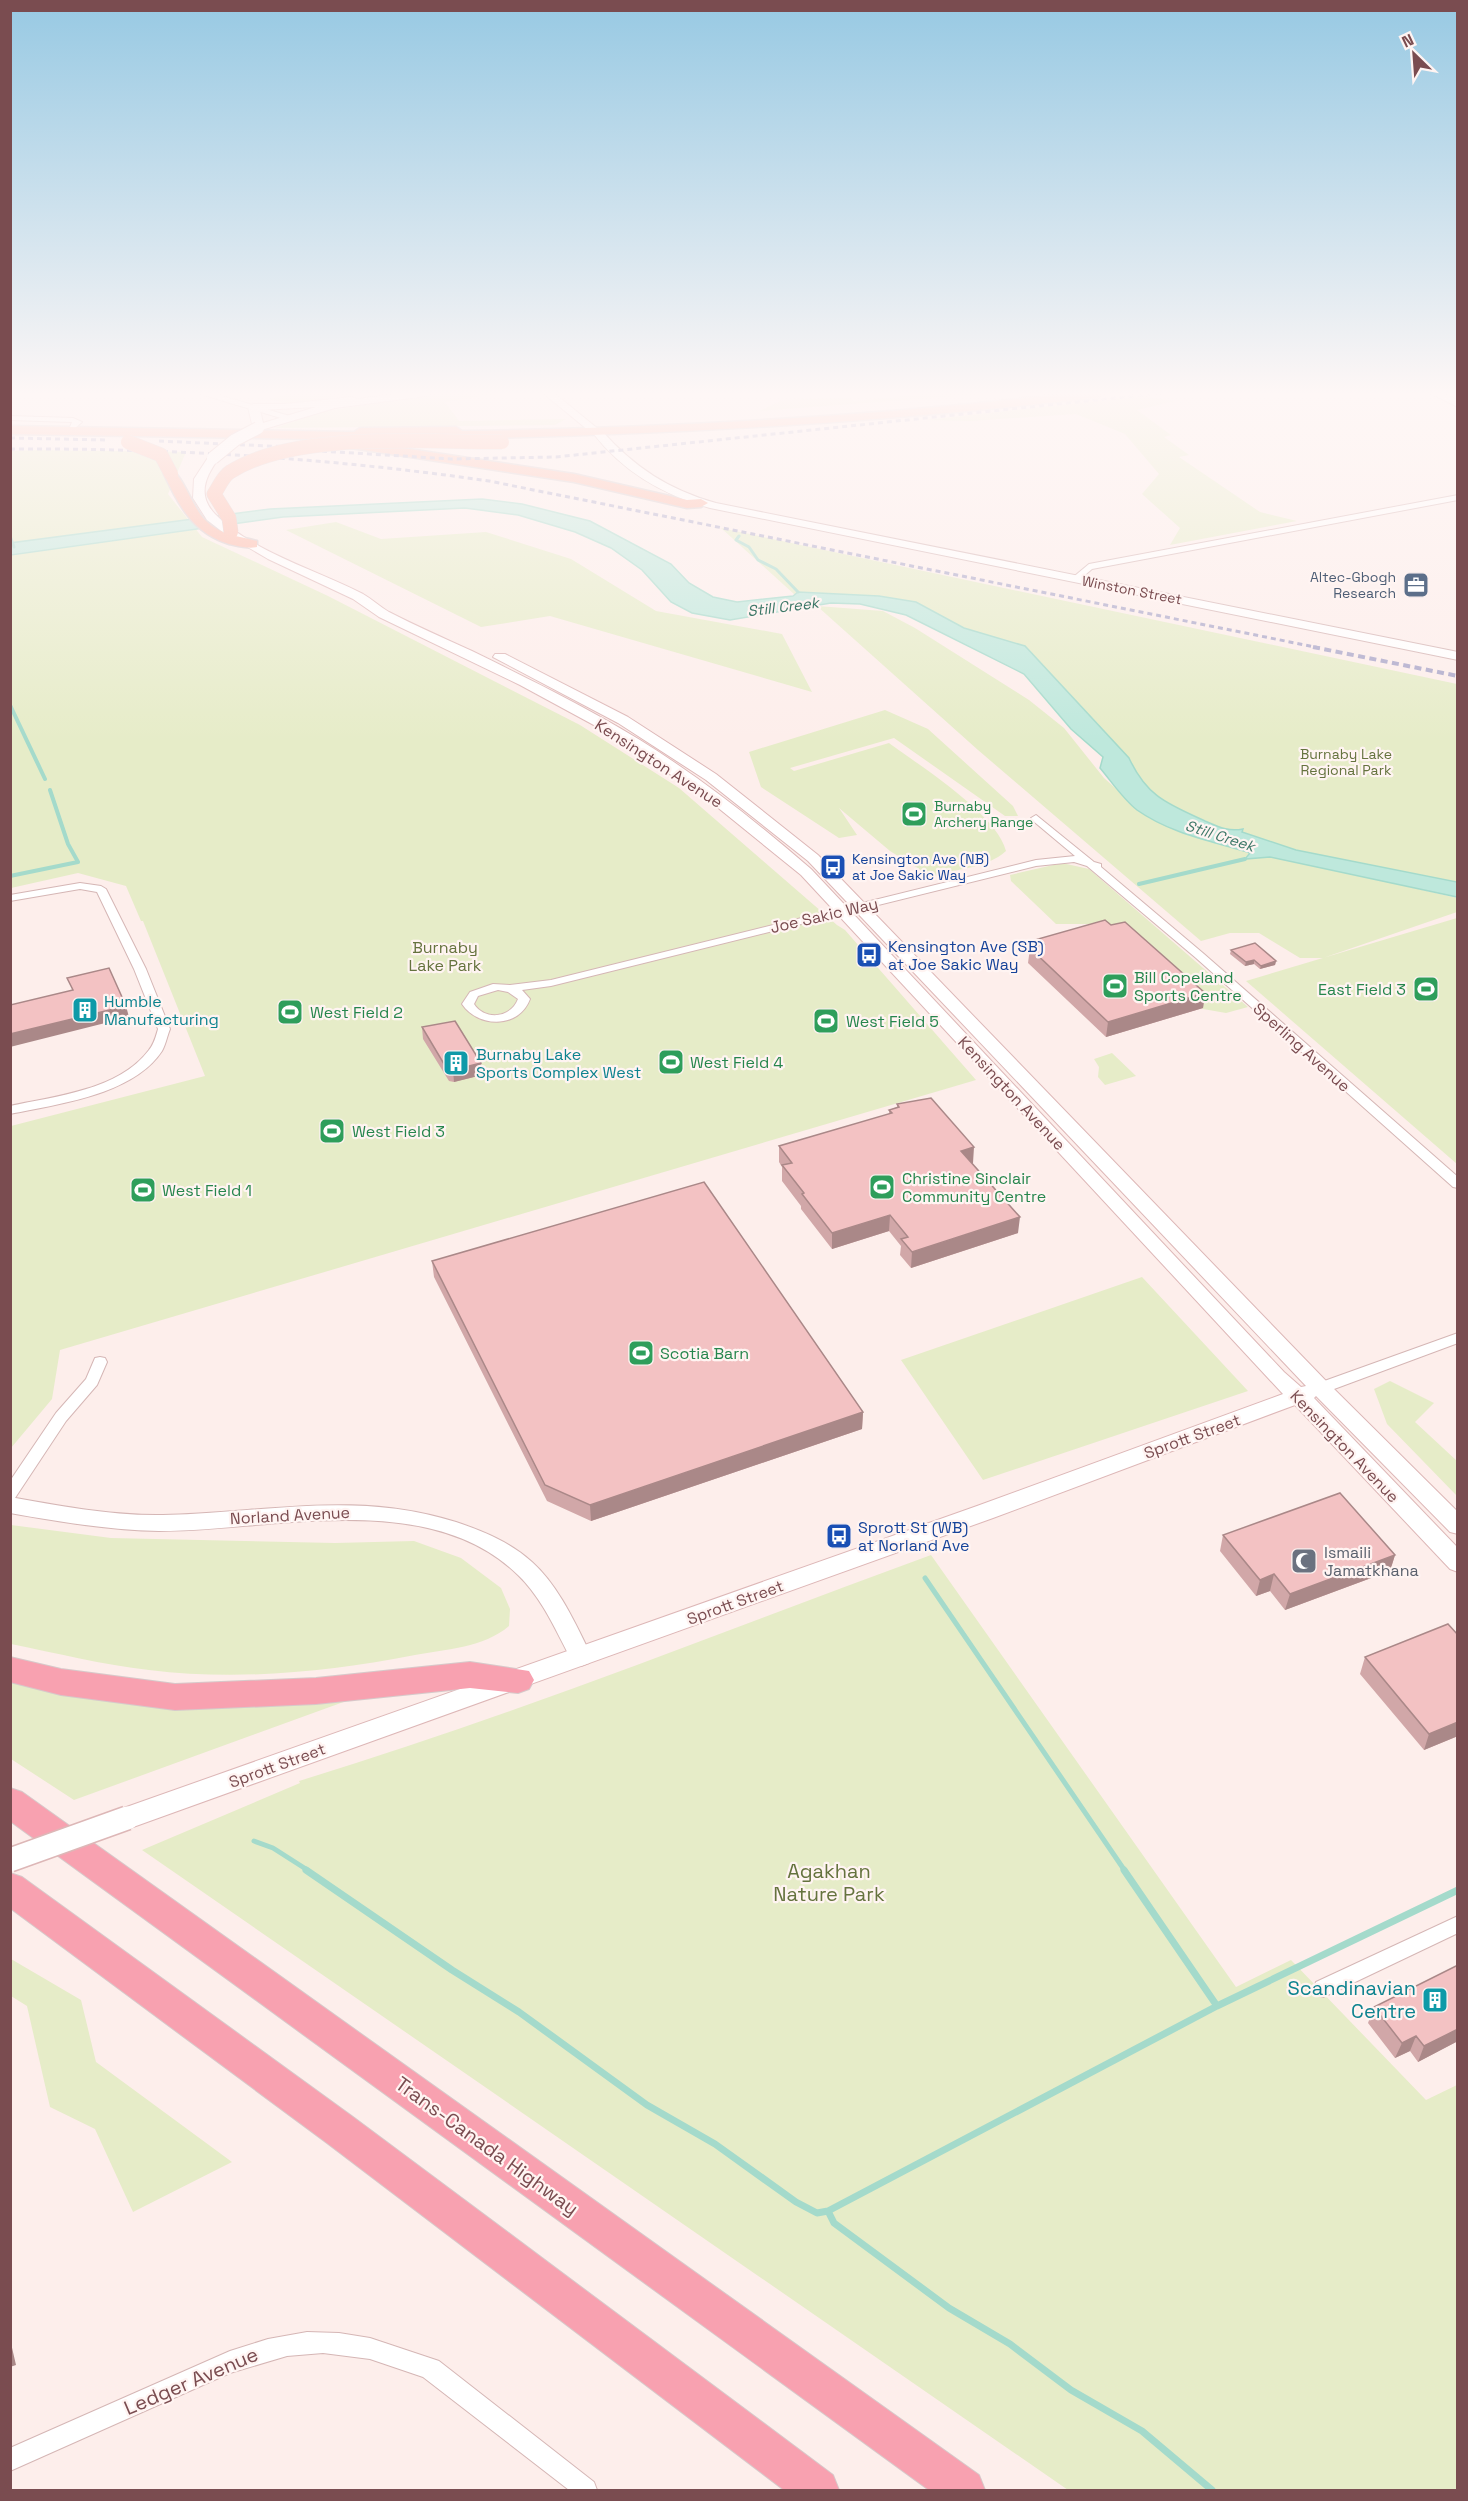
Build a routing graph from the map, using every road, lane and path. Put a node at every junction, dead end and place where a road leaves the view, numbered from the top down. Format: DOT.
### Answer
graph roads {
  1 [pos="186,510"];
  2 [pos="205,510"];
  3 [pos="224,510"];
  4 [pos="734,510"];
  5 [pos="1391,510"];
  6 [pos="231,532"];
  7 [pos="252,544"];
  8 [pos="1075,579"];
  9 [pos="1458,656"];
  10 [pos="1036,818"];
  11 [pos="1097,866"];
  12 [pos="10,898"];
  13 [pos="853,910"];
  14 [pos="551,983"];
  15 [pos="510,988"];
  16 [pos="523,1004"];
  17 [pos="10,1110"];
  18 [pos="1458,1184"];
  19 [pos="1458,1338"];
  20 [pos="100,1362"];
  21 [pos="1321,1388"];
  22 [pos="1298,1397"];
  23 [pos="10,1494"];
  24 [pos="10,1505"];
  25 [pos="1458,1526"];
  26 [pos="1458,1563"];
  27 [pos="581,1657"];
  28 [pos="10,1669"];
  29 [pos="518,1680"];
  30 [pos="10,1802"];
  31 [pos="10,1860"];
  32 [pos="10,1888"];
  33 [pos="1458,1924"];
  34 [pos="1323,1988"];
  35 [pos="10,2460"];
  36 [pos="586,2490"];
  37 [pos="818,2490"];
  38 [pos="964,2490"];
  1 -- 7 [label="main road, bridge"];
  2 -- 6 [label="main road, Kensington Avenue, bridge"];
  3 -- 6 [label="main road, bridge"];
  4 -- 8 [label="street, Winston Street"];
  5 -- 8 [label="street"];
  6 -- 7 [label="main road, Kensington Avenue"];
  7 -- 13 [label="main road, Kensington Avenue"];
  8 -- 9 [label="street, Winston Street"];
  10 -- 11 [label="street, Sperling Avenue"];
  11 -- 13 [label="street, Joe Sakic Way"];
  11 -- 18 [label="street, Sperling Avenue"];
  12 -- 17 [label="street"];
  13 -- 14 [label="street, Joe Sakic Way"];
  13 -- 21 [label="main road, Kensington Avenue"];
  13 -- 22 [label="main road, Kensington Avenue"];
  14 -- 15 [label="street, Joe Sakic Way"];
  14 -- 16 [label="street, Joe Sakic Way"];
  15 -- 16 [label="street"];
  15 -- 16 [label="street, Joe Sakic Way"];
  19 -- 21 [label="street, Sprott Street"];
  20 -- 23 [label="street"];
  21 -- 22 [label="main road, Sprott Street"];
  21 -- 25 [label="main road, Kensington Avenue"];
  22 -- 26 [label="main road, Kensington Avenue"];
  22 -- 27 [label="main road, Sprott Street"];
  24 -- 27 [label="street, Norland Avenue"];
  27 -- 29 [label="main road, Sprott Street"];
  28 -- 29 [label="highway"];
  29 -- 31 [label="main road, Sprott Street, bridge"];
  30 -- 38 [label="highway, Trans-Canada Highway"];
  32 -- 37 [label="highway"];
  33 -- 34 [label="street"];
  35 -- 36 [label="street, Ledger Avenue"];
}
